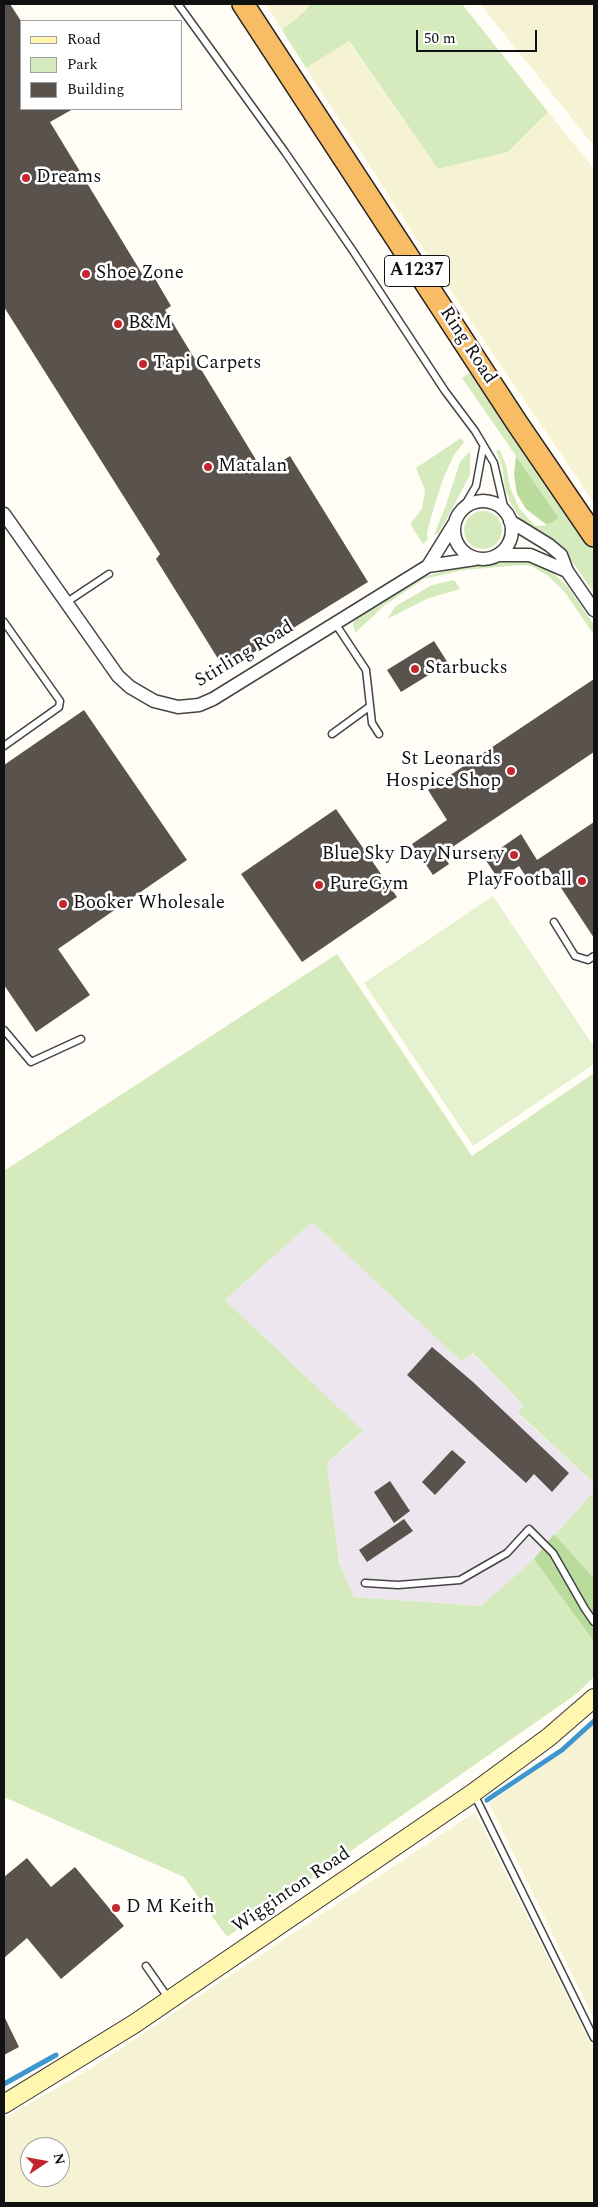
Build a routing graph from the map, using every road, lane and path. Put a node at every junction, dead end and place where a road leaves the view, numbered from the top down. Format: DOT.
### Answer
graph roads {
  1 [pos="178,4"];
  2 [pos="243,4"];
  3 [pos="483,448"];
  4 [pos="463,508"];
  5 [pos="4,514"];
  6 [pos="507,516"];
  7 [pos="454,524"];
  8 [pos="594,536"];
  9 [pos="499,554"];
  10 [pos="475,559"];
  11 [pos="428,566"];
  12 [pos="567,571"];
  13 [pos="109,574"];
  14 [pos="67,602"];
  15 [pos="594,610"];
  16 [pos="4,622"];
  17 [pos="336,623"];
  18 [pos="369,707"];
  19 [pos="332,734"];
  20 [pos="378,734"];
  21 [pos="4,746"];
  22 [pos="554,922"];
  23 [pos="594,956"];
  24 [pos="4,1030"];
  25 [pos="81,1038"];
  26 [pos="366,1583"];
  27 [pos="594,1622"];
  28 [pos="594,1698"];
  29 [pos="473,1793"];
  30 [pos="146,1966"];
  31 [pos="170,2000"];
  32 [pos="594,2038"];
  33 [pos="4,2104"];
  1 -- 3 [label="lane"];
  2 -- 8 [label="highway, Ring Road / A1237"];
  3 -- 4 [label="lane"];
  3 -- 6 [label="lane"];
  4 -- 6 [label="street"];
  4 -- 7 [label="street"];
  5 -- 14 [label="street, Stirling Road"];
  6 -- 9 [label="street"];
  6 -- 12 [label="street"];
  7 -- 10 [label="street"];
  7 -- 11 [label="street, Stirling Road"];
  9 -- 10 [label="street"];
  9 -- 12 [label="street"];
  10 -- 11 [label="street, Stirling Road"];
  11 -- 17 [label="street, Stirling Road"];
  12 -- 15 [label="street"];
  13 -- 14 [label="lane"];
  14 -- 17 [label="street, Stirling Road"];
  16 -- 21 [label="lane"];
  17 -- 18 [label="lane"];
  18 -- 19 [label="lane"];
  18 -- 20 [label="lane"];
  22 -- 23 [label="lane"];
  24 -- 25 [label="lane"];
  26 -- 27 [label="lane"];
  28 -- 29 [label="main road, Wigginton Road"];
  29 -- 31 [label="main road, Wigginton Road"];
  29 -- 32 [label="lane"];
  30 -- 31 [label="lane"];
  31 -- 33 [label="main road, Wigginton Road"];
}
